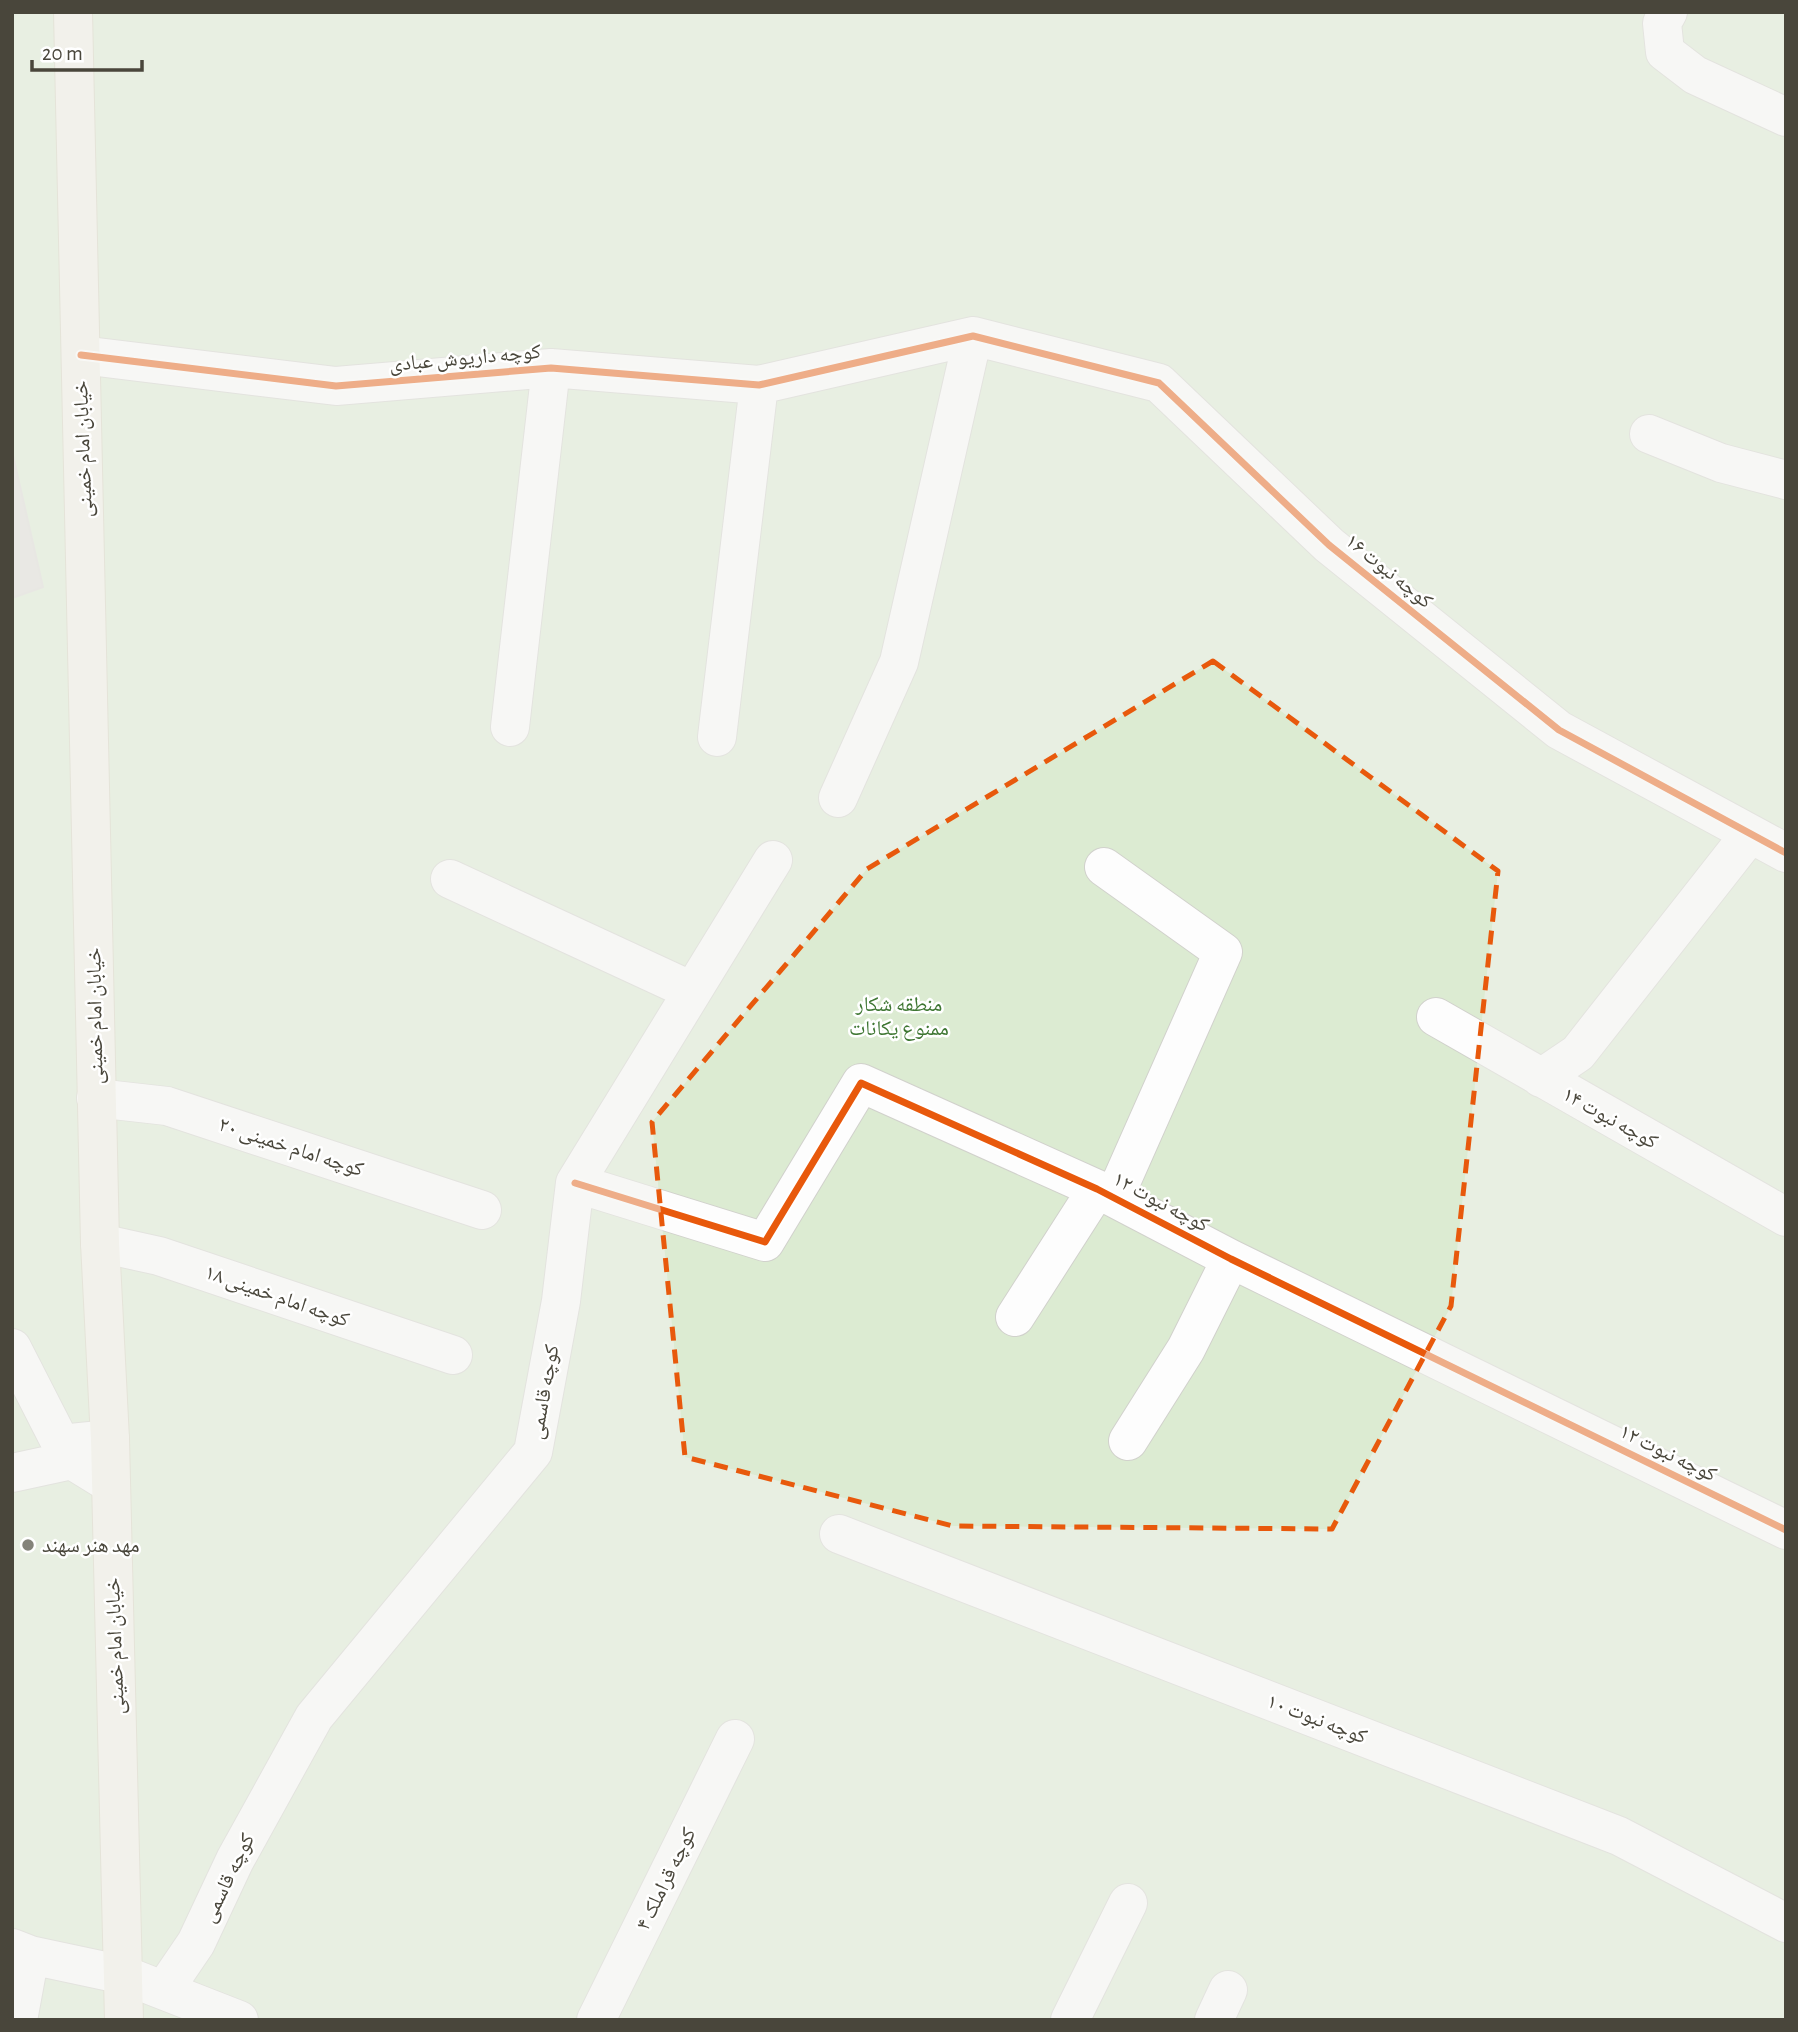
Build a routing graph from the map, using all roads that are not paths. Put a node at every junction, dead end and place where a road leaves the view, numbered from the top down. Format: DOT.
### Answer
graph roads {
  1 [pos="73,12"];
  2 [pos="1668,12"];
  3 [pos="1786,117"];
  4 [pos="973,336"];
  5 [pos="81,355"];
  6 [pos="551,368"];
  7 [pos="759,385"];
  8 [pos="1649,434"];
  9 [pos="1786,480"];
  10 [pos="510,727"];
  11 [pos="717,737"];
  12 [pos="838,798"];
  13 [pos="1750,834"];
  14 [pos="1786,853"];
  15 [pos="773,860"];
  16 [pos="1104,867"];
  17 [pos="450,879"];
  18 [pos="692,991"];
  19 [pos="1436,1017"];
  20 [pos="1541,1078"];
  21 [pos="96,1098"];
  22 [pos="575,1183"];
  23 [pos="1105,1194"];
  24 [pos="482,1210"];
  25 [pos="1786,1217"];
  26 [pos="100,1243"];
  27 [pos="1231,1259"];
  28 [pos="1015,1317"];
  29 [pos="12,1348"];
  30 [pos="453,1355"];
  31 [pos="110,1439"];
  32 [pos="1128,1441"];
  33 [pos="12,1472"];
  34 [pos="111,1484"];
  35 [pos="1786,1530"];
  36 [pos="839,1534"];
  37 [pos="735,1739"];
  38 [pos="1128,1903"];
  39 [pos="1786,1923"];
  40 [pos="21,1952"];
  41 [pos="124,1975"];
  42 [pos="164,1990"];
  43 [pos="18,2020"];
  44 [pos="124,2020"];
  45 [pos="239,2020"];
  46 [pos="596,2020"];
  47 [pos="1070,2020"];
  1 -- 5 [label="main road, خیابان امام خمینی"];
  2 -- 3 [label="street"];
  4 -- 7 [label="street, کوچه داریوش عبادی"];
  4 -- 12 [label="street"];
  4 -- 13 [label="street, کوچه نبوت ۱۶"];
  5 -- 6 [label="street, کوچه داریوش عبادی"];
  5 -- 21 [label="main road, خیابان امام خمینی"];
  6 -- 7 [label="street, کوچه داریوش عبادی"];
  6 -- 10 [label="street"];
  7 -- 11 [label="street"];
  8 -- 9 [label="street"];
  13 -- 14 [label="street, کوچه نبوت ۱۶"];
  13 -- 20 [label="street"];
  15 -- 18 [label="street, کوچه قاسمی"];
  16 -- 23 [label="street"];
  17 -- 18 [label="street"];
  18 -- 22 [label="street, کوچه قاسمی"];
  19 -- 20 [label="street, کوچه نبوت ۱۴"];
  20 -- 25 [label="street, کوچه نبوت ۱۴"];
  21 -- 24 [label="street, کوچه امام خمینی ۲۰"];
  21 -- 26 [label="main road, خیابان امام خمینی"];
  22 -- 23 [label="street, کوچه نبوت ۱۲"];
  22 -- 42 [label="street, کوچه قاسمی"];
  23 -- 27 [label="street, کوچه نبوت ۱۲"];
  23 -- 28 [label="street"];
  26 -- 30 [label="street, کوچه امام خمینی ۱۸"];
  26 -- 31 [label="main road, خیابان امام خمینی"];
  27 -- 32 [label="street"];
  27 -- 35 [label="street, کوچه نبوت ۱۲"];
  29 -- 31 [label="street"];
  31 -- 34 [label="main road, خیابان امام خمینی"];
  33 -- 34 [label="street"];
  34 -- 41 [label="main road, خیابان امام خمینی"];
  36 -- 39 [label="street, کوچه نبوت ۱۰"];
  37 -- 46 [label="street, کوچه قراملک ۴"];
  38 -- 47 [label="street"];
  40 -- 41 [label="street"];
  40 -- 43 [label="street"];
  41 -- 42 [label="street"];
  41 -- 44 [label="main road, خیابان امام خمینی"];
  42 -- 45 [label="street"];
}
